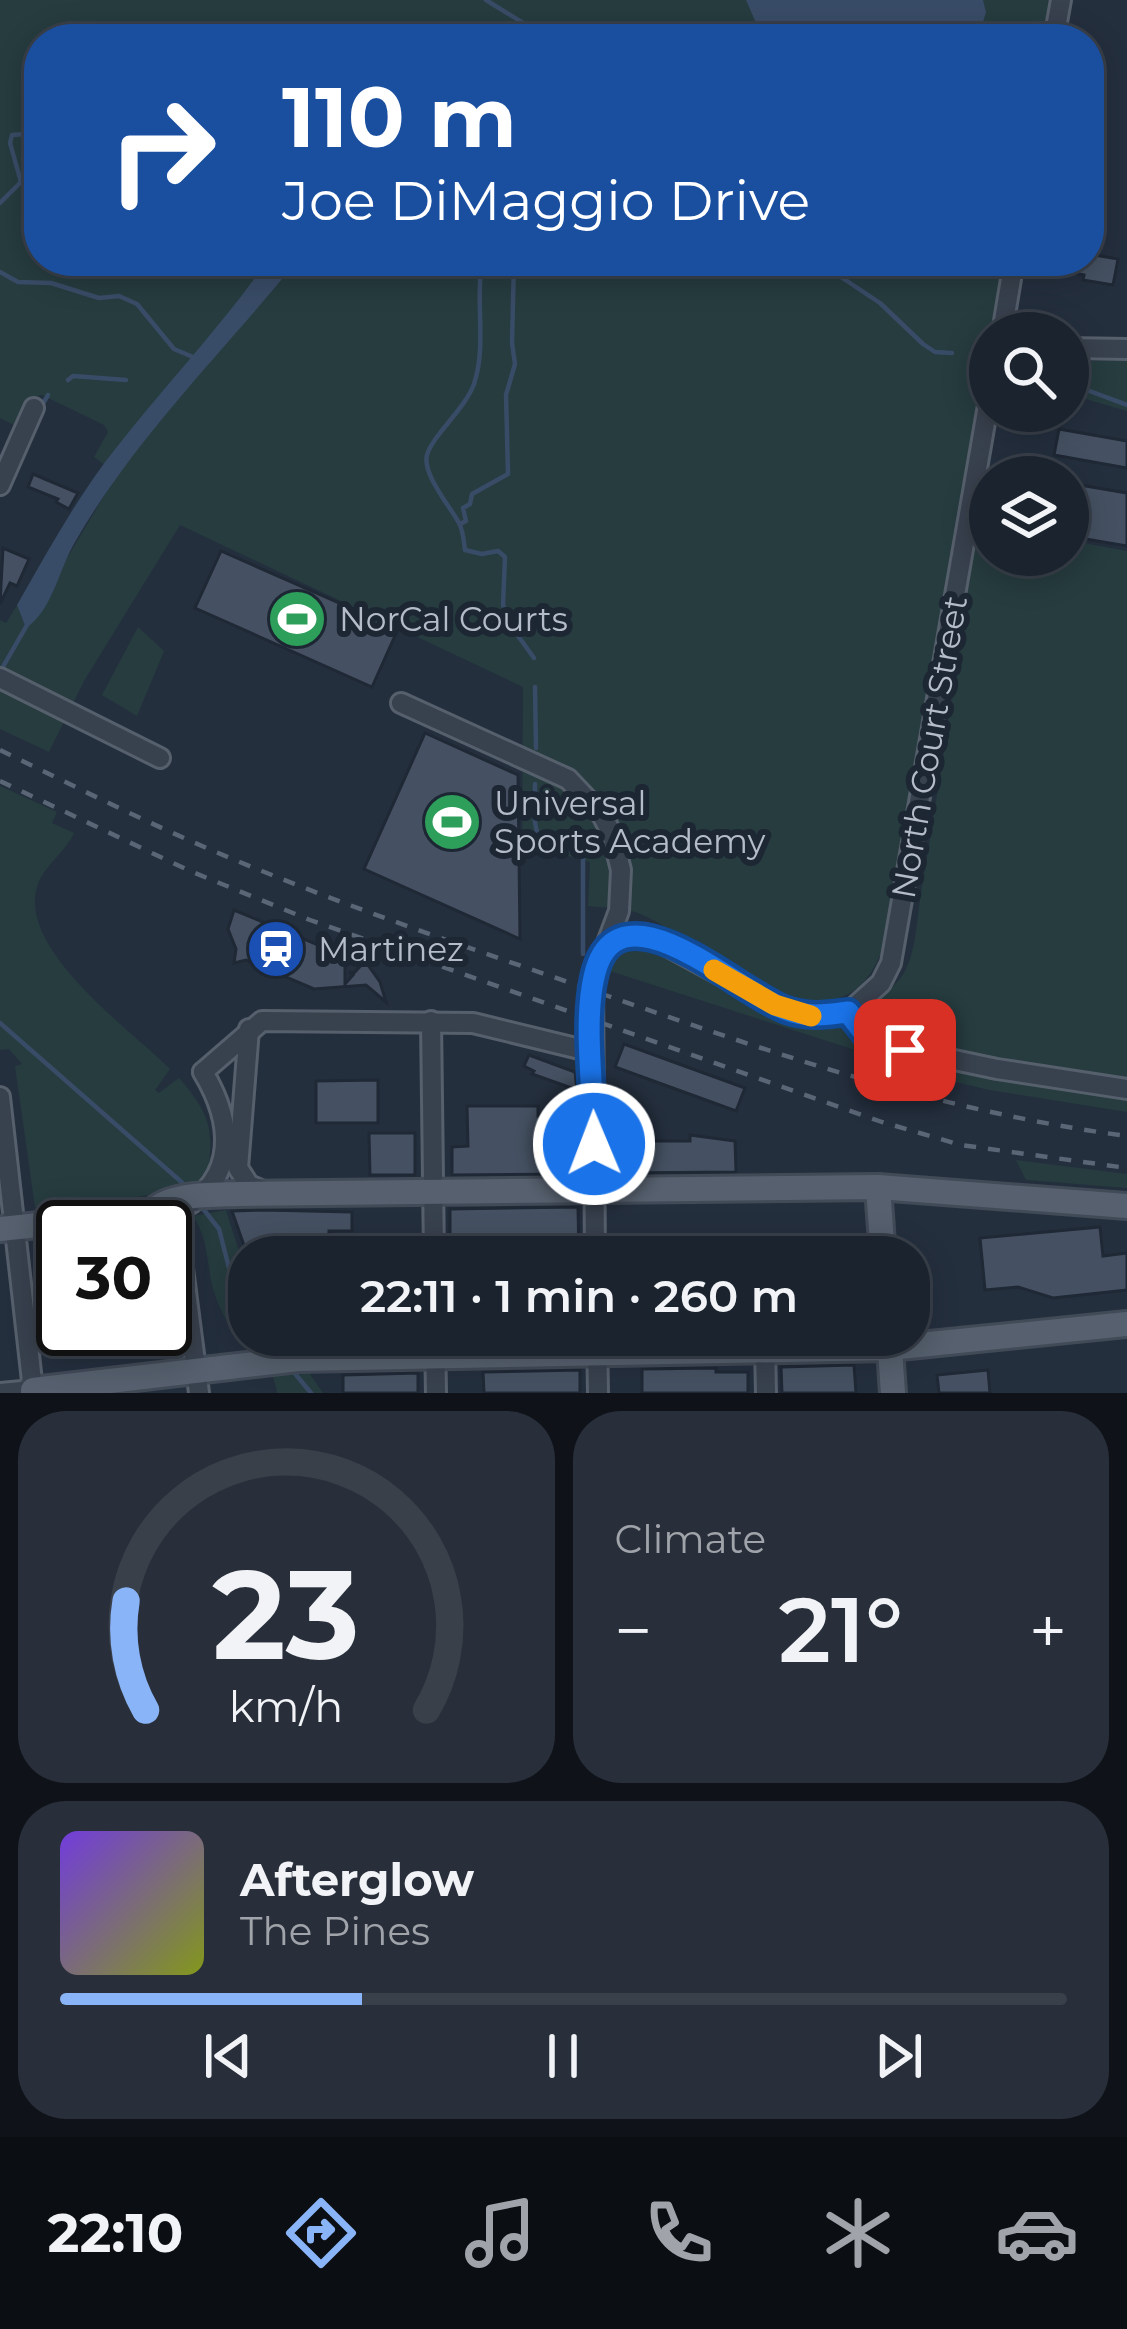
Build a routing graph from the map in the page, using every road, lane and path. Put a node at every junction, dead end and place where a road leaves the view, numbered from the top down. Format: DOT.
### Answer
graph roads {
  1 [pos="1012,276"];
  2 [pos="1006,312"];
  3 [pos="1089,348"];
  4 [pos="1127,349"];
  5 [pos="34,408"];
  6 [pos="983,432"];
  7 [pos="0,485"];
  8 [pos="0,678"];
  9 [pos="401,703"];
  10 [pos="160,758"];
  11 [pos="607,947"];
  12 [pos="848,1012"];
  13 [pos="431,1021"];
  14 [pos="249,1029"];
  15 [pos="592,1052"];
  16 [pos="203,1072"];
  17 [pos="1127,1089"];
  18 [pos="0,1097"];
  19 [pos="242,1119"];
  20 [pos="878,1187"];
  21 [pos="594,1190"];
  22 [pos="270,1193"];
  23 [pos="434,1193"];
  24 [pos="195,1203"];
  25 [pos="1127,1206"];
  26 [pos="8,1228"];
  27 [pos="434,1236"];
  28 [pos="595,1236"];
  29 [pos="882,1236"];
  30 [pos="1127,1324"];
  31 [pos="930,1339"];
  32 [pos="327,1356"];
  33 [pos="435,1356"];
  34 [pos="597,1356"];
  35 [pos="765,1356"];
  36 [pos="891,1356"];
  37 [pos="198,1382"];
  38 [pos="33,1391"];
  39 [pos="0,1393"];
  40 [pos="436,1393"];
  41 [pos="598,1393"];
  42 [pos="766,1393"];
  43 [pos="892,1393"];
  1 -- 2 [label="street"];
  3 -- 4 [label="street"];
  5 -- 7 [label="street"];
  6 -- 12 [label="street, North Court Street"];
  8 -- 10 [label="street"];
  9 -- 11 [label="street"];
  11 -- 12 [label="street"];
  11 -- 15 [label="street"];
  12 -- 17 [label="street"];
  13 -- 14 [label="street"];
  13 -- 15 [label="street"];
  13 -- 23 [label="street"];
  14 -- 16 [label="street"];
  14 -- 19 [label="street"];
  15 -- 21 [label="street"];
  16 -- 19 [label="street"];
  16 -- 24 [label="street"];
  18 -- 26 [label="street"];
  19 -- 22 [label="street"];
  20 -- 21 [label="main road"];
  20 -- 25 [label="main road"];
  20 -- 29 [label="main road"];
  21 -- 23 [label="main road"];
  21 -- 28 [label="street"];
  22 -- 23 [label="main road"];
  22 -- 24 [label="main road"];
  23 -- 27 [label="street"];
  24 -- 26 [label="main road"];
  24 -- 37 [label="street"];
  26 -- 38 [label="street"];
  30 -- 31 [label="main road"];
  32 -- 37 [label="main road"];
  33 -- 40 [label="street"];
  34 -- 41 [label="street"];
  35 -- 42 [label="street"];
  36 -- 43 [label="main road"];
  37 -- 38 [label="main road"];
  38 -- 39 [label="street"];
}
